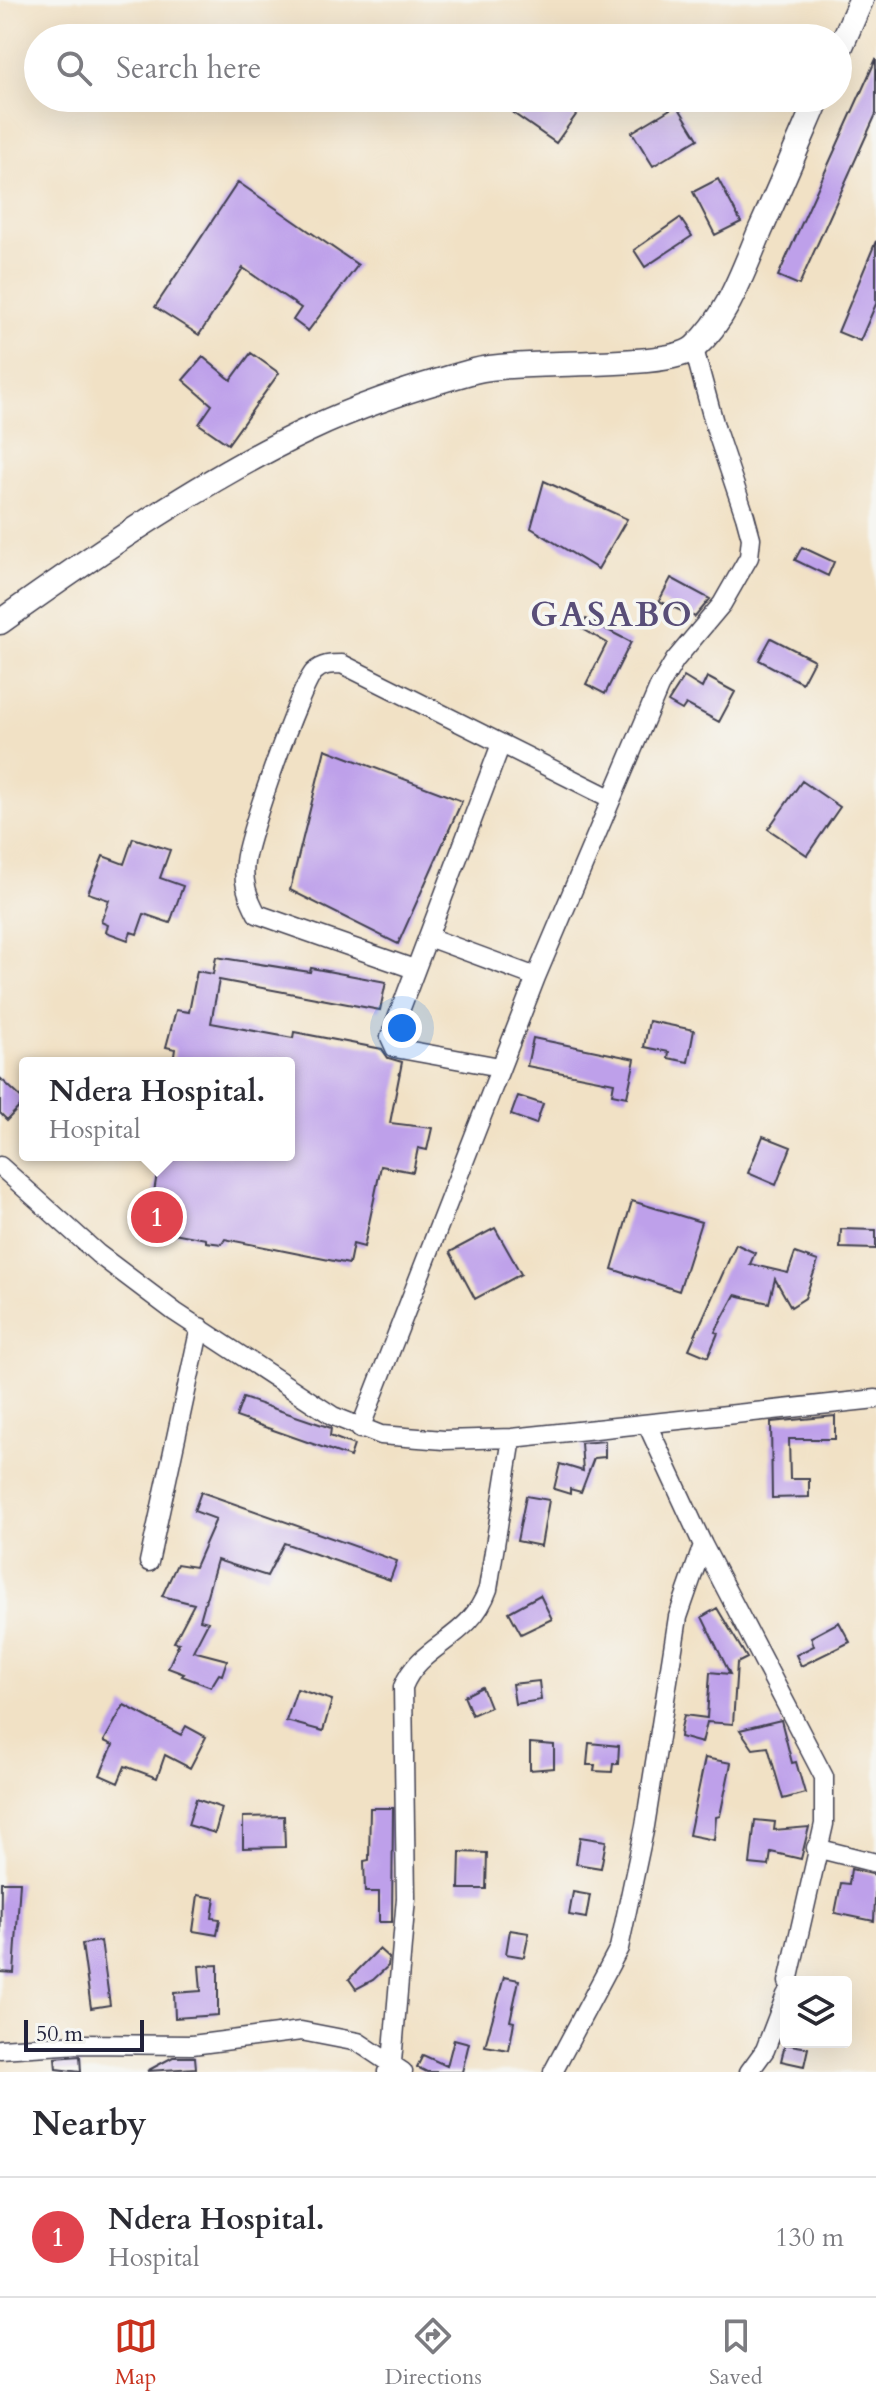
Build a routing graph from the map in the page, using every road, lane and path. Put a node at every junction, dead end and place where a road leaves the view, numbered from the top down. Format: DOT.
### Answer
graph roads {
  1 [pos="861,0"];
  2 [pos="851,24"];
  3 [pos="812,112"];
  4 [pos="694,349"];
  5 [pos="0,622"];
  6 [pos="501,744"];
  7 [pos="610,798"];
  8 [pos="428,937"];
  9 [pos="414,969"];
  10 [pos="536,977"];
  11 [pos="500,1067"];
  12 [pos="0,1166"];
  13 [pos="200,1327"];
  14 [pos="876,1399"];
  15 [pos="647,1424"];
  16 [pos="360,1429"];
  17 [pos="512,1438"];
  18 [pos="703,1545"];
  19 [pos="149,1562"];
  20 [pos="816,1848"];
  21 [pos="876,1863"];
  22 [pos="789,1976"];
  23 [pos="780,2011"];
  24 [pos="0,2049"];
  25 [pos="394,2069"];
  26 [pos="553,2072"];
  27 [pos="749,2072"];
  1 -- 2 [label="main road"];
  3 -- 4 [label="main road"];
  4 -- 5 [label="main road"];
  4 -- 7 [label="street"];
  6 -- 7 [label="street"];
  6 -- 8 [label="street"];
  6 -- 9 [label="street"];
  7 -- 10 [label="street"];
  8 -- 9 [label="street"];
  8 -- 10 [label="street"];
  9 -- 11 [label="street"];
  10 -- 11 [label="street"];
  11 -- 16 [label="street"];
  12 -- 13 [label="street"];
  13 -- 16 [label="street"];
  13 -- 19 [label="street"];
  14 -- 15 [label="street"];
  15 -- 17 [label="street"];
  15 -- 18 [label="street"];
  16 -- 17 [label="street"];
  17 -- 25 [label="street"];
  18 -- 20 [label="street"];
  18 -- 26 [label="street"];
  20 -- 21 [label="street"];
  20 -- 22 [label="street"];
  23 -- 27 [label="street"];
  24 -- 25 [label="street"];
}
